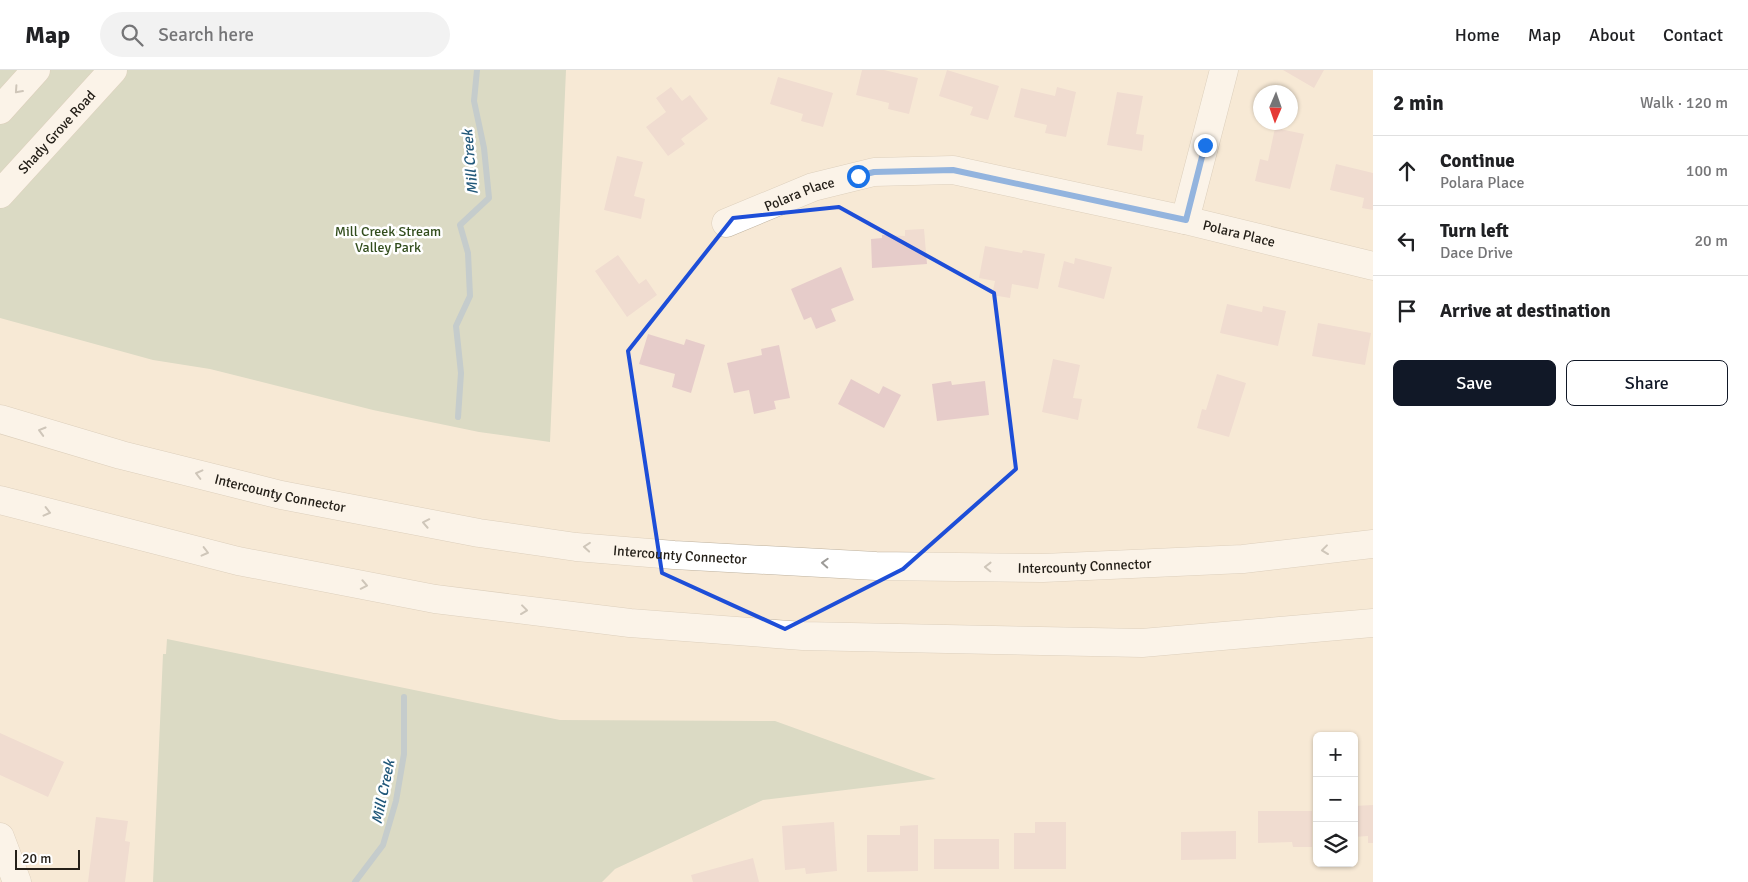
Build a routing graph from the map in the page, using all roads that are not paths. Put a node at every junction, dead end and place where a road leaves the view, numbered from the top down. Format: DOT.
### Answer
graph roads {
  1 [pos="36,70"];
  2 [pos="114,70"];
  3 [pos="1224,70"];
  4 [pos="0,110"];
  5 [pos="0,194"];
  6 [pos="1186,220"];
  7 [pos="726,223"];
  8 [pos="1373,266"];
  9 [pos="0,419"];
  10 [pos="0,500"];
  11 [pos="1373,544"];
  12 [pos="1373,623"];
  13 [pos="0,838"];
  14 [pos="17,882"];
  1 -- 4 [label="main road, one-way"];
  2 -- 5 [label="main road, Shady Grove Road"];
  3 -- 6 [label="main road"];
  6 -- 7 [label="main road, Polara Place"];
  6 -- 8 [label="main road, Polara Place"];
  11 -- 9 [label="main road, Intercounty Connector, one-way"];
  10 -- 12 [label="main road, one-way"];
  13 -- 14 [label="main road"];
}
